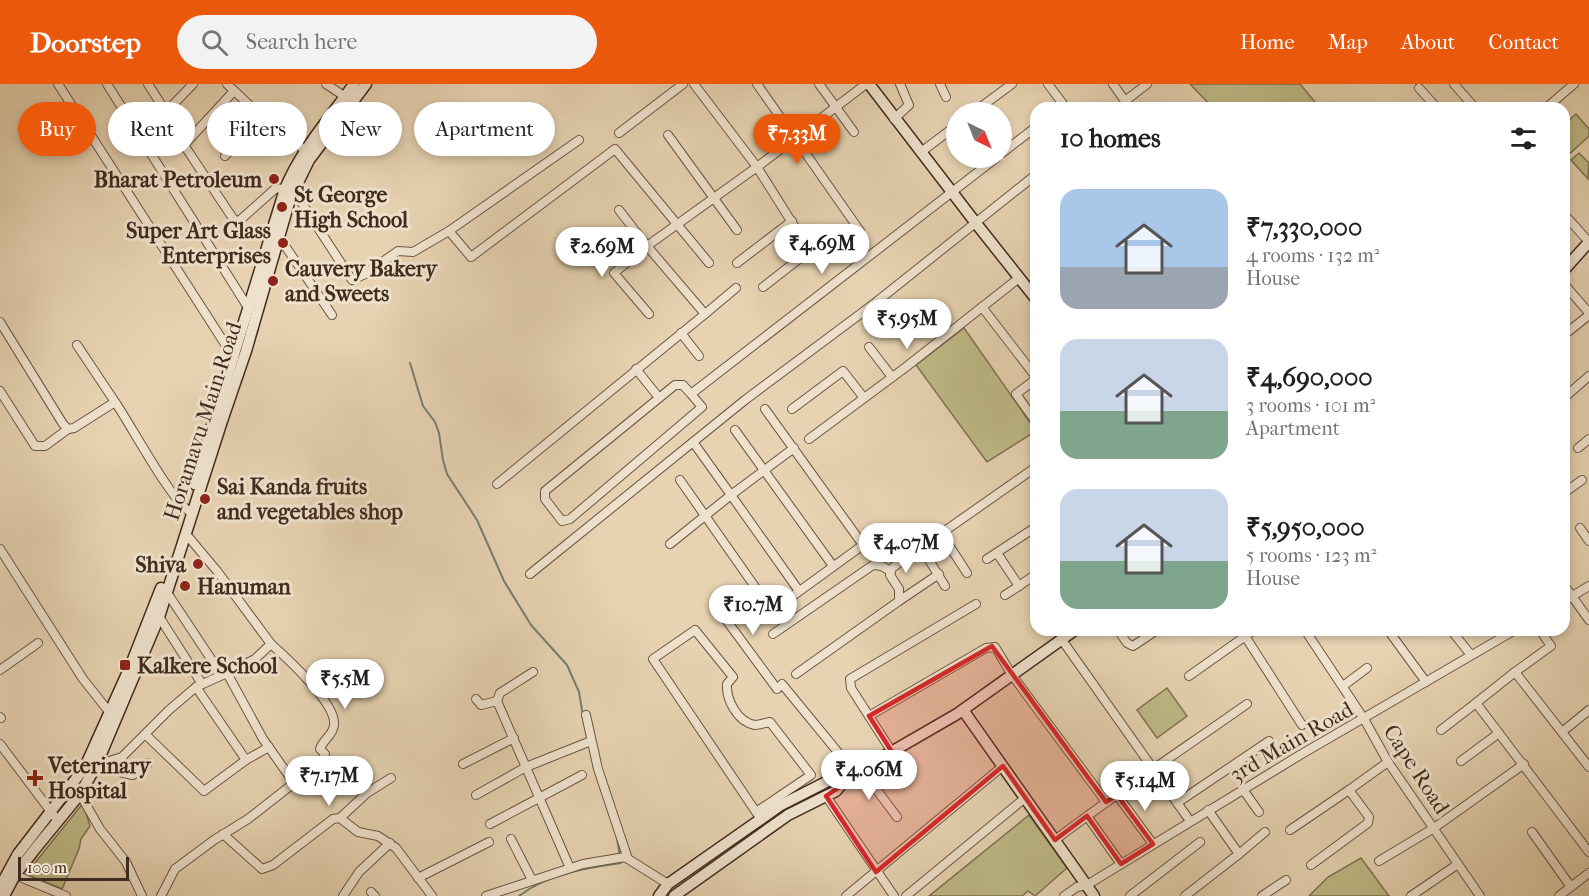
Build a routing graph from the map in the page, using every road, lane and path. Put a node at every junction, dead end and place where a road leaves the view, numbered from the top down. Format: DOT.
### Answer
graph roads {
  1 [pos="58,84"];
  2 [pos="107,84"];
  3 [pos="148,84"];
  4 [pos="193,84"];
  5 [pos="227,84"];
  6 [pos="354,84"];
  7 [pos="366,84"];
  8 [pos="683,84"];
  9 [pos="694,84"];
  10 [pos="757,84"];
  11 [pos="819,84"];
  12 [pos="868,84"];
  13 [pos="900,84"];
  14 [pos="940,84"];
  15 [pos="1012,84"];
  16 [pos="1048,84"];
  17 [pos="1113,84"];
  18 [pos="1147,84"];
  19 [pos="1454,84"];
  20 [pos="1574,84"];
  21 [pos="331,85"];
  22 [pos="1419,88"];
  23 [pos="234,91"];
  24 [pos="946,97"];
  25 [pos="349,99"];
  26 [pos="160,102"];
  27 [pos="176,102"];
  28 [pos="246,102"];
  29 [pos="988,102"];
  30 [pos="1061,102"];
  31 [pos="1432,102"];
  32 [pos="1469,102"];
  33 [pos="1553,102"];
  34 [pos="835,107"];
  35 [pos="894,119"];
  36 [pos="855,132"];
  37 [pos="1030,132"];
  38 [pos="195,133"];
  39 [pos="619,133"];
  40 [pos="946,133"];
  41 [pos="668,135"];
  42 [pos="794,138"];
  43 [pos="579,140"];
  44 [pos="1012,145"];
  45 [pos="307,150"];
  46 [pos="921,152"];
  47 [pos="191,156"];
  48 [pos="303,156"];
  49 [pos="757,167"];
  50 [pos="982,168"];
  51 [pos="1030,182"];
  52 [pos="289,190"];
  53 [pos="951,191"];
  54 [pos="714,198"];
  55 [pos="619,210"];
  56 [pos="792,221"];
  57 [pos="1570,221"];
  58 [pos="975,222"];
  59 [pos="677,225"];
  60 [pos="737,230"];
  61 [pos="449,231"];
  62 [pos="860,231"];
  63 [pos="279,237"];
  64 [pos="1589,242"];
  65 [pos="647,246"];
  66 [pos="709,263"];
  67 [pos="737,263"];
  68 [pos="1570,263"];
  69 [pos="1019,278"];
  70 [pos="763,287"];
  71 [pos="736,288"];
  72 [pos="1570,291"];
  73 [pos="1030,292"];
  74 [pos="982,308"];
  75 [pos="249,309"];
  76 [pos="649,314"];
  77 [pos="705,314"];
  78 [pos="1589,314"];
  79 [pos="332,315"];
  80 [pos="0,322"];
  81 [pos="1570,330"];
  82 [pos="681,333"];
  83 [pos="77,345"];
  84 [pos="869,347"];
  85 [pos="699,356"];
  86 [pos="238,359"];
  87 [pos="636,369"];
  88 [pos="1030,370"];
  89 [pos="1589,376"];
  90 [pos="892,377"];
  91 [pos="1030,383"];
  92 [pos="0,391"];
  93 [pos="1570,393"];
  94 [pos="656,394"];
  95 [pos="691,394"];
  96 [pos="864,398"];
  97 [pos="116,402"];
  98 [pos="765,409"];
  99 [pos="792,409"];
  100 [pos="1030,414"];
  101 [pos="68,429"];
  102 [pos="735,430"];
  103 [pos="809,439"];
  104 [pos="1589,439"];
  105 [pos="693,442"];
  106 [pos="794,448"];
  107 [pos="1578,448"];
  108 [pos="765,471"];
  109 [pos="1030,471"];
  110 [pos="680,480"];
  111 [pos="1582,480"];
  112 [pos="496,484"];
  113 [pos="1570,489"];
  114 [pos="731,495"];
  115 [pos="189,512"];
  116 [pos="705,516"];
  117 [pos="1580,528"];
  118 [pos="1030,531"];
  119 [pos="941,533"];
  120 [pos="186,534"];
  121 [pos="1589,541"];
  122 [pos="670,543"];
  123 [pos="921,547"];
  124 [pos="0,549"];
  125 [pos="997,553"];
  126 [pos="987,560"];
  127 [pos="833,566"];
  128 [pos="890,572"];
  129 [pos="967,573"];
  130 [pos="530,574"];
  131 [pos="939,574"];
  132 [pos="1030,578"];
  133 [pos="945,586"];
  134 [pos="1019,586"];
  135 [pos="1589,586"];
  136 [pos="164,589"];
  137 [pos="800,591"];
  138 [pos="1005,595"];
  139 [pos="1570,597"];
  140 [pos="1570,600"];
  141 [pos="899,601"];
  142 [pos="976,604"];
  143 [pos="716,606"];
  144 [pos="156,613"];
  145 [pos="1589,620"];
  146 [pos="773,634"];
  147 [pos="1067,636"];
  148 [pos="1123,636"];
  149 [pos="1148,636"];
  150 [pos="1245,636"];
  151 [pos="1309,636"];
  152 [pos="1392,636"];
  153 [pos="1456,636"];
  154 [pos="1505,636"];
  155 [pos="1544,636"];
  156 [pos="1062,640"];
  157 [pos="38,643"];
  158 [pos="271,644"];
  159 [pos="1472,655"];
  160 [pos="215,665"];
  161 [pos="1,668"];
  162 [pos="1367,668"];
  163 [pos="533,672"];
  164 [pos="1515,672"];
  165 [pos="228,673"];
  166 [pos="796,674"];
  167 [pos="1012,675"];
  168 [pos="1189,676"];
  169 [pos="1426,682"];
  170 [pos="199,686"];
  171 [pos="1343,686"];
  172 [pos="476,699"];
  173 [pos="497,701"];
  174 [pos="1247,704"];
  175 [pos="1476,704"];
  176 [pos="963,710"];
  177 [pos="1589,710"];
  178 [pos="110,713"];
  179 [pos="585,715"];
  180 [pos="868,716"];
  181 [pos="1364,719"];
  182 [pos="1302,725"];
  183 [pos="1441,730"];
  184 [pos="1562,732"];
  185 [pos="145,734"];
  186 [pos="1499,734"];
  187 [pos="514,738"];
  188 [pos="589,741"];
  189 [pos="1269,741"];
  190 [pos="0,744"];
  191 [pos="269,747"];
  192 [pos="892,752"];
  193 [pos="246,760"];
  194 [pos="108,762"];
  195 [pos="1388,762"];
  196 [pos="1461,762"];
  197 [pos="148,763"];
  198 [pos="463,764"];
  199 [pos="1524,764"];
  200 [pos="91,766"];
  201 [pos="1003,766"];
  202 [pos="526,767"];
  203 [pos="1589,767"];
  204 [pos="1155,770"];
  205 [pos="858,771"];
  206 [pos="582,775"];
  207 [pos="811,776"];
  208 [pos="391,778"];
  209 [pos="845,780"];
  210 [pos="294,783"];
  211 [pos="71,786"];
  212 [pos="818,786"];
  213 [pos="1244,790"];
  214 [pos="1349,790"];
  215 [pos="80,794"];
  216 [pos="476,795"];
  217 [pos="1117,795"];
  218 [pos="825,796"];
  219 [pos="1025,798"];
  220 [pos="540,799"];
  221 [pos="1106,802"];
  222 [pos="1177,803"];
  223 [pos="1208,810"];
  224 [pos="1259,812"];
  225 [pos="758,815"];
  226 [pos="54,816"];
  227 [pos="1087,816"];
  228 [pos="897,817"];
  229 [pos="340,818"];
  230 [pos="1190,821"];
  231 [pos="490,824"];
  232 [pos="1434,828"];
  233 [pos="1290,830"];
  234 [pos="1265,832"];
  235 [pos="1532,832"];
  236 [pos="223,834"];
  237 [pos="511,839"];
  238 [pos="1055,840"];
  239 [pos="489,842"];
  240 [pos="1200,842"];
  241 [pos="390,843"];
  242 [pos="1153,844"];
  243 [pos="1589,852"];
  244 [pos="1239,854"];
  245 [pos="624,858"];
  246 [pos="1379,861"];
  247 [pos="1121,864"];
  248 [pos="1458,864"];
  249 [pos="1311,866"];
  250 [pos="570,868"];
  251 [pos="876,872"];
  252 [pos="1589,873"];
  253 [pos="417,878"];
  254 [pos="6,880"];
  255 [pos="532,880"];
  256 [pos="1286,880"];
  257 [pos="668,884"];
  258 [pos="1087,885"];
  259 [pos="1571,887"];
  260 [pos="675,894"];
  261 [pos="4,896"];
  262 [pos="66,896"];
  263 [pos="142,896"];
  264 [pos="161,896"];
  265 [pos="343,896"];
  266 [pos="432,896"];
  267 [pos="486,896"];
  268 [pos="659,896"];
  269 [pos="846,896"];
  270 [pos="894,896"];
  271 [pos="906,896"];
  272 [pos="1064,896"];
  273 [pos="1094,896"];
  274 [pos="1130,896"];
  275 [pos="1185,896"];
  276 [pos="1262,896"];
  277 [pos="1411,896"];
  278 [pos="1480,896"];
  279 [pos="1559,896"];
  1 -- 86 [label="street"];
  2 -- 75 [label="street"];
  3 -- 26 [label="street"];
  4 -- 27 [label="street"];
  5 -- 23 [label="street"];
  6 -- 25 [label="main road, Horamavu Main Road"];
  7 -- 25 [label="main road, Horamavu Main Road"];
  8 -- 39 [label="street"];
  9 -- 49 [label="street"];
  10 -- 42 [label="street"];
  11 -- 34 [label="street"];
  12 -- 34 [label="street"];
  12 -- 35 [label="main road"];
  13 -- 35 [label="street"];
  14 -- 24 [label="street"];
  15 -- 29 [label="street"];
  16 -- 30 [label="street"];
  17 -- 18 [label="street"];
  19 -- 32 [label="street"];
  20 -- 33 [label="street"];
  21 -- 25 [label="street"];
  22 -- 31 [label="street"];
  23 -- 28 [label="street"];
  23 -- 38 [label="street"];
  25 -- 45 [label="main road, Horamavu Main Road"];
  25 -- 52 [label="main road, Horamavu Main Road"];
  34 -- 36 [label="street"];
  34 -- 42 [label="street"];
  35 -- 46 [label="main road"];
  37 -- 44 [label="street"];
  40 -- 46 [label="street"];
  41 -- 54 [label="street"];
  42 -- 49 [label="street"];
  42 -- 62 [label="street"];
  43 -- 61 [label="street"];
  46 -- 53 [label="main road"];
  47 -- 52 [label="street"];
  48 -- 52 [label="main road, Horamavu Main Road"];
  49 -- 54 [label="street"];
  49 -- 56 [label="street"];
  50 -- 53 [label="street"];
  51 -- 58 [label="street"];
  52 -- 61 [label="street"];
  52 -- 63 [label="main road, Horamavu Main Road"];
  52 -- 75 [label="main road, Horamavu Main Road"];
  53 -- 58 [label="main road"];
  53 -- 95 [label="street"];
  54 -- 59 [label="street"];
  54 -- 60 [label="street"];
  55 -- 65 [label="street"];
  56 -- 67 [label="street"];
  56 -- 70 [label="street"];
  57 -- 64 [label="street"];
  58 -- 69 [label="main road"];
  58 -- 105 [label="street"];
  59 -- 61 [label="street"];
  59 -- 65 [label="street"];
  59 -- 66 [label="street"];
  63 -- 79 [label="street"];
  63 -- 86 [label="main road, Horamavu Main Road"];
  64 -- 68 [label="main road"];
  65 -- 76 [label="street"];
  65 -- 77 [label="street"];
  69 -- 73 [label="main road"];
  69 -- 74 [label="street"];
  71 -- 77 [label="street"];
  72 -- 78 [label="street"];
  74 -- 88 [label="street"];
  74 -- 90 [label="street"];
  75 -- 86 [label="main road, Horamavu Main Road"];
  77 -- 82 [label="street"];
  78 -- 81 [label="street"];
  80 -- 101 [label="street"];
  82 -- 85 [label="street"];
  82 -- 87 [label="street"];
  83 -- 97 [label="street"];
  84 -- 90 [label="street"];
  86 -- 115 [label="main road, Horamavu Main Road"];
  87 -- 94 [label="street"];
  87 -- 112 [label="street"];
  89 -- 93 [label="street"];
  90 -- 96 [label="street"];
  91 -- 100 [label="street"];
  92 -- 101 [label="street"];
  95 -- 95 [label="street"];
  96 -- 99 [label="street"];
  96 -- 103 [label="street"];
  97 -- 101 [label="street"];
  97 -- 115 [label="street"];
  98 -- 106 [label="street"];
  102 -- 108 [label="street"];
  104 -- 107 [label="street"];
  105 -- 114 [label="street"];
  105 -- 130 [label="street"];
  106 -- 108 [label="street"];
  106 -- 127 [label="street"];
  108 -- 114 [label="street"];
  108 -- 127 [label="street"];
  109 -- 119 [label="street"];
  110 -- 116 [label="street"];
  111 -- 113 [label="street"];
  114 -- 116 [label="street"];
  114 -- 137 [label="street"];
  115 -- 120 [label="main road, Horamavu Main Road"];
  115 -- 136 [label="main road, Horamavu Main Road"];
  116 -- 122 [label="street"];
  116 -- 137 [label="street"];
  117 -- 121 [label="street"];
  118 -- 125 [label="street"];
  119 -- 123 [label="street"];
  119 -- 129 [label="street"];
  120 -- 136 [label="main road, Horamavu Main Road"];
  120 -- 158 [label="street"];
  123 -- 128 [label="street"];
  123 -- 131 [label="street"];
  124 -- 178 [label="street"];
  125 -- 126 [label="street"];
  125 -- 134 [label="street"];
  127 -- 137 [label="street"];
  128 -- 141 [label="street"];
  128 -- 146 [label="street"];
  131 -- 133 [label="street"];
  131 -- 141 [label="street"];
  132 -- 134 [label="street"];
  134 -- 138 [label="street"];
  135 -- 139 [label="street"];
  136 -- 144 [label="main road, Horamavu Main Road"];
  136 -- 160 [label="street"];
  140 -- 145 [label="street"];
  141 -- 166 [label="street"];
  142 -- 180 [label="street"];
  143 -- 205 [label="street"];
  144 -- 170 [label="street"];
  144 -- 178 [label="main road, Horamavu Main Road"];
  144 -- 200 [label="main road, Horamavu Main Road"];
  147 -- 156 [label="main road"];
  148 -- 149 [label="street"];
  150 -- 168 [label="street"];
  150 -- 182 [label="street"];
  151 -- 171 [label="street, Cape Road"];
  152 -- 169 [label="street"];
  153 -- 159 [label="street"];
  154 -- 159 [label="street, 3rd Main Road"];
  155 -- 164 [label="street"];
  156 -- 167 [label="main road"];
  156 -- 204 [label="street"];
  157 -- 161 [label="street"];
  158 -- 165 [label="street"];
  158 -- 210 [label="street"];
  159 -- 169 [label="street, 3rd Main Road"];
  162 -- 171 [label="street"];
  163 -- 173 [label="street"];
  164 -- 175 [label="street"];
  164 -- 184 [label="street"];
  165 -- 170 [label="street"];
  165 -- 191 [label="street"];
  167 -- 176 [label="main road"];
  167 -- 180 [label="street"];
  167 -- 221 [label="street"];
  169 -- 181 [label="street, 3rd Main Road"];
  170 -- 185 [label="street"];
  170 -- 193 [label="street"];
  171 -- 181 [label="street, Cape Road"];
  172 -- 173 [label="street"];
  173 -- 187 [label="street"];
  174 -- 204 [label="street"];
  175 -- 183 [label="street"];
  175 -- 186 [label="street"];
  176 -- 192 [label="main road"];
  176 -- 201 [label="main road"];
  177 -- 184 [label="street"];
  178 -- 200 [label="main road, Horamavu Main Road"];
  179 -- 188 [label="street"];
  180 -- 192 [label="street"];
  181 -- 195 [label="street, Cape Road"];
  181 -- 213 [label="street, 3rd Main Road"];
  184 -- 203 [label="street"];
  185 -- 193 [label="street"];
  185 -- 194 [label="street"];
  186 -- 196 [label="street"];
  186 -- 199 [label="street"];
  187 -- 198 [label="street"];
  187 -- 202 [label="street"];
  188 -- 202 [label="street"];
  188 -- 245 [label="street"];
  189 -- 222 [label="street"];
  190 -- 226 [label="street"];
  191 -- 193 [label="street"];
  191 -- 210 [label="street"];
  192 -- 205 [label="main road"];
  194 -- 197 [label="street"];
  194 -- 200 [label="street"];
  195 -- 214 [label="street"];
  195 -- 232 [label="street, Cape Road"];
  199 -- 232 [label="street"];
  199 -- 243 [label="street"];
  200 -- 211 [label="main road, Horamavu Main Road"];
  200 -- 215 [label="main road, Horamavu Main Road"];
  201 -- 219 [label="main road"];
  201 -- 251 [label="street"];
  202 -- 216 [label="street"];
  202 -- 220 [label="street"];
  204 -- 217 [label="street"];
  204 -- 222 [label="street"];
  205 -- 209 [label="main road"];
  205 -- 228 [label="street"];
  206 -- 220 [label="street"];
  207 -- 212 [label="street"];
  207 -- 225 [label="street"];
  207 -- 225 [label="street"];
  208 -- 229 [label="street"];
  209 -- 212 [label="main road"];
  209 -- 218 [label="main road"];
  210 -- 236 [label="street"];
  211 -- 215 [label="street"];
  211 -- 226 [label="main road, Horamavu Main Road"];
  212 -- 225 [label="main road"];
  213 -- 223 [label="street, 3rd Main Road"];
  213 -- 224 [label="street"];
  214 -- 233 [label="street"];
  214 -- 249 [label="street"];
  215 -- 226 [label="main road, Horamavu Main Road"];
  215 -- 263 [label="street"];
  217 -- 221 [label="street"];
  217 -- 242 [label="street"];
  218 -- 251 [label="street"];
  218 -- 260 [label="main road"];
  219 -- 238 [label="main road"];
  219 -- 271 [label="street"];
  220 -- 231 [label="street"];
  220 -- 250 [label="street"];
  221 -- 227 [label="street"];
  222 -- 230 [label="street"];
  223 -- 230 [label="street, 3rd Main Road"];
  223 -- 244 [label="street"];
  225 -- 257 [label="main road"];
  226 -- 254 [label="main road, Horamavu Main Road"];
  227 -- 238 [label="street"];
  227 -- 247 [label="street"];
  229 -- 236 [label="street"];
  229 -- 241 [label="street"];
  230 -- 242 [label="street, 3rd Main Road"];
  232 -- 246 [label="street"];
  232 -- 248 [label="street, Cape Road"];
  234 -- 244 [label="street"];
  235 -- 259 [label="street"];
  236 -- 264 [label="street"];
  237 -- 255 [label="street"];
  238 -- 258 [label="main road"];
  239 -- 253 [label="street"];
  240 -- 274 [label="street"];
  241 -- 253 [label="street"];
  241 -- 265 [label="street"];
  242 -- 247 [label="street, 3rd Main Road"];
  244 -- 275 [label="street"];
  245 -- 250 [label="street"];
  245 -- 257 [label="street"];
  247 -- 258 [label="street, 3rd Main Road"];
  248 -- 277 [label="street"];
  248 -- 278 [label="street, Cape Road"];
  250 -- 255 [label="street"];
  251 -- 269 [label="street"];
  251 -- 270 [label="street"];
  252 -- 259 [label="street"];
  253 -- 266 [label="street"];
  254 -- 261 [label="main road, Horamavu Main Road"];
  254 -- 262 [label="street"];
  255 -- 267 [label="street"];
  256 -- 276 [label="street"];
  257 -- 260 [label="main road"];
  257 -- 268 [label="main road"];
  258 -- 272 [label="street, 3rd Main Road"];
  258 -- 273 [label="main road"];
  259 -- 279 [label="street"];
}
